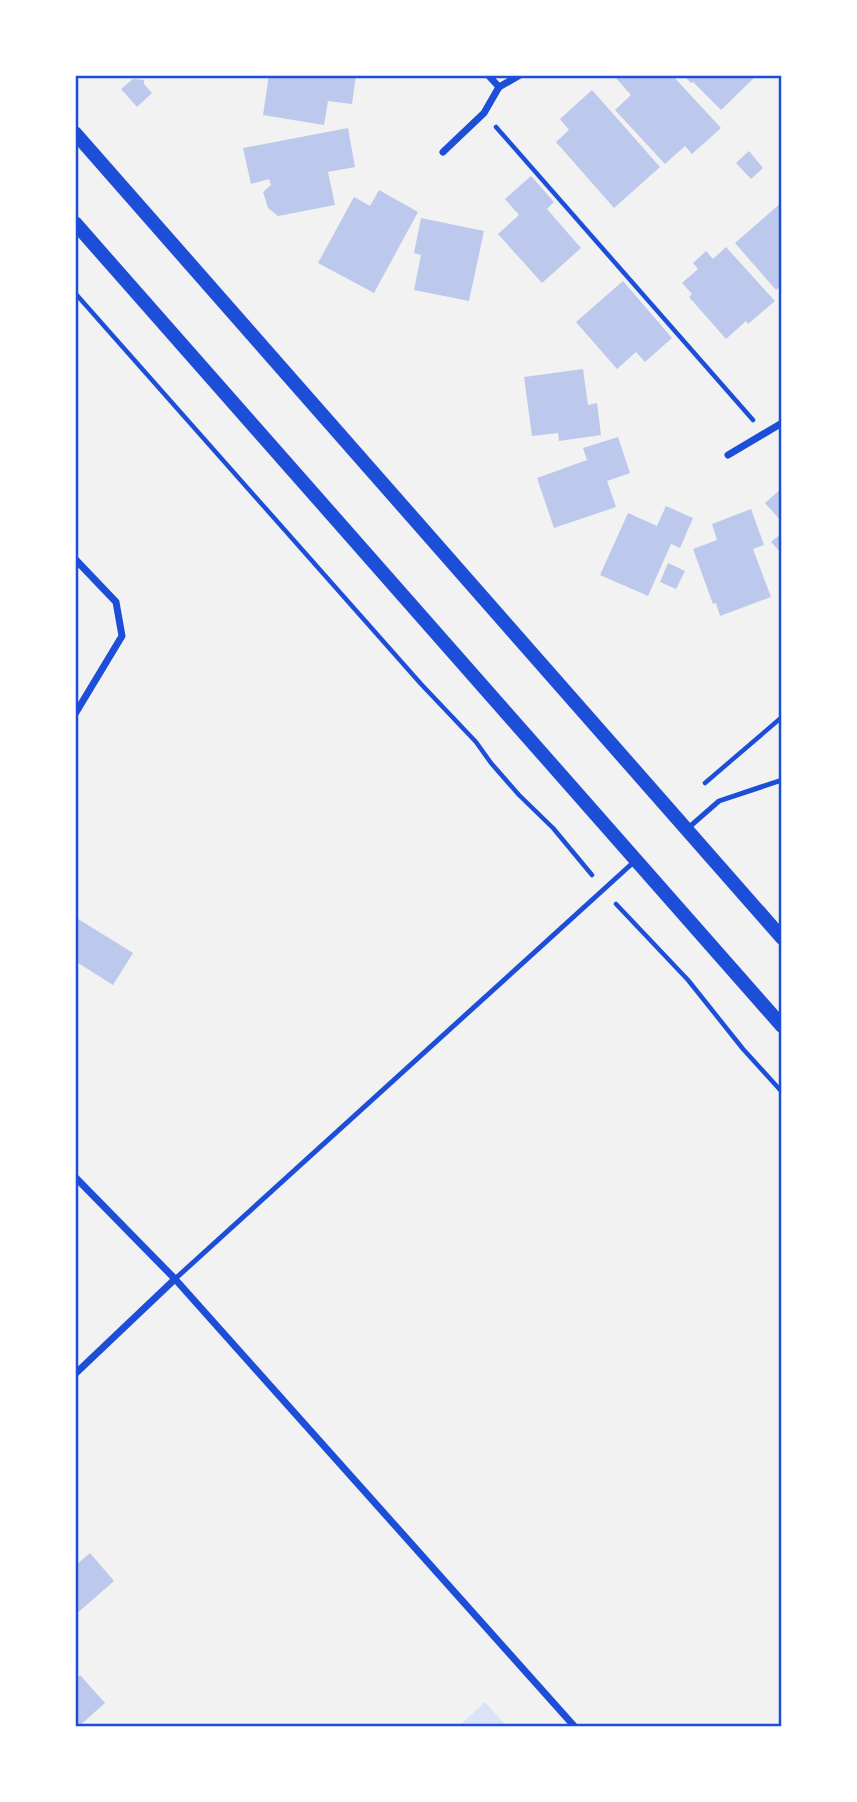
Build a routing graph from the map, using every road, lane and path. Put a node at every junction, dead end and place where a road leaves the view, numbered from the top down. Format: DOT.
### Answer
graph roads {
  1 [pos="488,75"];
  2 [pos="520,75"];
  3 [pos="499,87"];
  4 [pos="484,113"];
  5 [pos="75,133"];
  6 [pos="443,152"];
  7 [pos="75,223"];
  8 [pos="75,293"];
  9 [pos="782,423"];
  10 [pos="765,433"];
  11 [pos="728,455"];
  12 [pos="75,559"];
  13 [pos="75,714"];
  14 [pos="782,717"];
  15 [pos="782,780"];
  16 [pos="705,783"];
  17 [pos="687,829"];
  18 [pos="636,860"];
  19 [pos="604,889"];
  20 [pos="782,938"];
  21 [pos="782,1026"];
  22 [pos="782,1092"];
  23 [pos="75,1177"];
  24 [pos="175,1279"];
  25 [pos="75,1374"];
  26 [pos="575,1727"];
  1 -- 3 [label="street"];
  2 -- 3 [label="street"];
  3 -- 4 [label="street"];
  4 -- 6 [label="street"];
  4 -- 10 [label="path"];
  5 -- 17 [label="main road"];
  7 -- 18 [label="main road"];
  8 -- 19 [label="path"];
  9 -- 10 [label="street"];
  10 -- 11 [label="street"];
  12 -- 13 [label="street"];
  14 -- 16 [label="path"];
  15 -- 17 [label="lane"];
  17 -- 20 [label="main road"];
  18 -- 19 [label="lane"];
  18 -- 21 [label="main road"];
  19 -- 22 [label="path"];
  19 -- 24 [label="lane"];
  23 -- 24 [label="street"];
  24 -- 25 [label="street"];
  24 -- 26 [label="street"];
}
